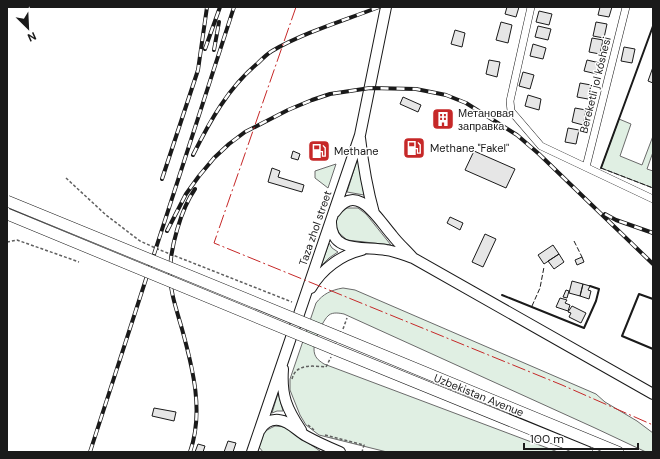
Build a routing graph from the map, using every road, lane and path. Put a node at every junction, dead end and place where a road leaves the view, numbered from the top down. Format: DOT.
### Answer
graph roads {
  1 [pos="386,7"];
  2 [pos="531,7"];
  3 [pos="626,7"];
  4 [pos="360,135"];
  5 [pos="586,167"];
  6 [pos="66,178"];
  7 [pos="653,199"];
  8 [pos="7,201"];
  9 [pos="374,212"];
  10 [pos="7,214"];
  11 [pos="332,216"];
  12 [pos="7,242"];
  13 [pos="369,248"];
  14 [pos="413,258"];
  15 [pos="79,262"];
  16 [pos="292,302"];
  17 [pos="303,302"];
  18 [pos="347,318"];
  19 [pos="341,334"];
  20 [pos="333,352"];
  21 [pos="285,353"];
  22 [pos="291,382"];
  23 [pos="653,394"];
  24 [pos="307,423"];
  25 [pos="316,431"];
  26 [pos="320,434"];
  27 [pos="305,435"];
  28 [pos="256,438"];
  29 [pos="252,452"];
  30 [pos="256,452"];
  31 [pos="340,452"];
  32 [pos="362,452"];
  33 [pos="587,452"];
  34 [pos="618,452"];
  1 -- 4 [label="main road, Taza zhol street"];
  2 -- 5 [label="street"];
  3 -- 5 [label="street, Bereketli jol kóshesi"];
  4 -- 9 [label="main road"];
  4 -- 11 [label="main road, Taza zhol street"];
  5 -- 7 [label="street"];
  6 -- 16 [label="path"];
  8 -- 19 [label="main road, Uzbekistan Avenue, bridge"];
  9 -- 11 [label="main road"];
  9 -- 14 [label="main road"];
  10 -- 20 [label="main road, Uzbekistan Avenue, bridge"];
  11 -- 13 [label="main road"];
  11 -- 17 [label="main road, Taza zhol street"];
  12 -- 15 [label="path"];
  13 -- 14 [label="main road"];
  13 -- 17 [label="main road"];
  14 -- 23 [label="main road"];
  17 -- 21 [label="main road, Taza zhol street"];
  18 -- 19 [label="path"];
  19 -- 34 [label="main road, Uzbekistan Avenue"];
  20 -- 22 [label="path"];
  20 -- 33 [label="main road, Uzbekistan Avenue"];
  21 -- 27 [label="main road"];
  21 -- 28 [label="main road, Taza zhol street"];
  24 -- 25 [label="path"];
  26 -- 32 [label="path"];
  27 -- 28 [label="main road"];
  27 -- 31 [label="main road"];
  28 -- 29 [label="main road, Taza zhol street"];
  28 -- 30 [label="main road"];
}
